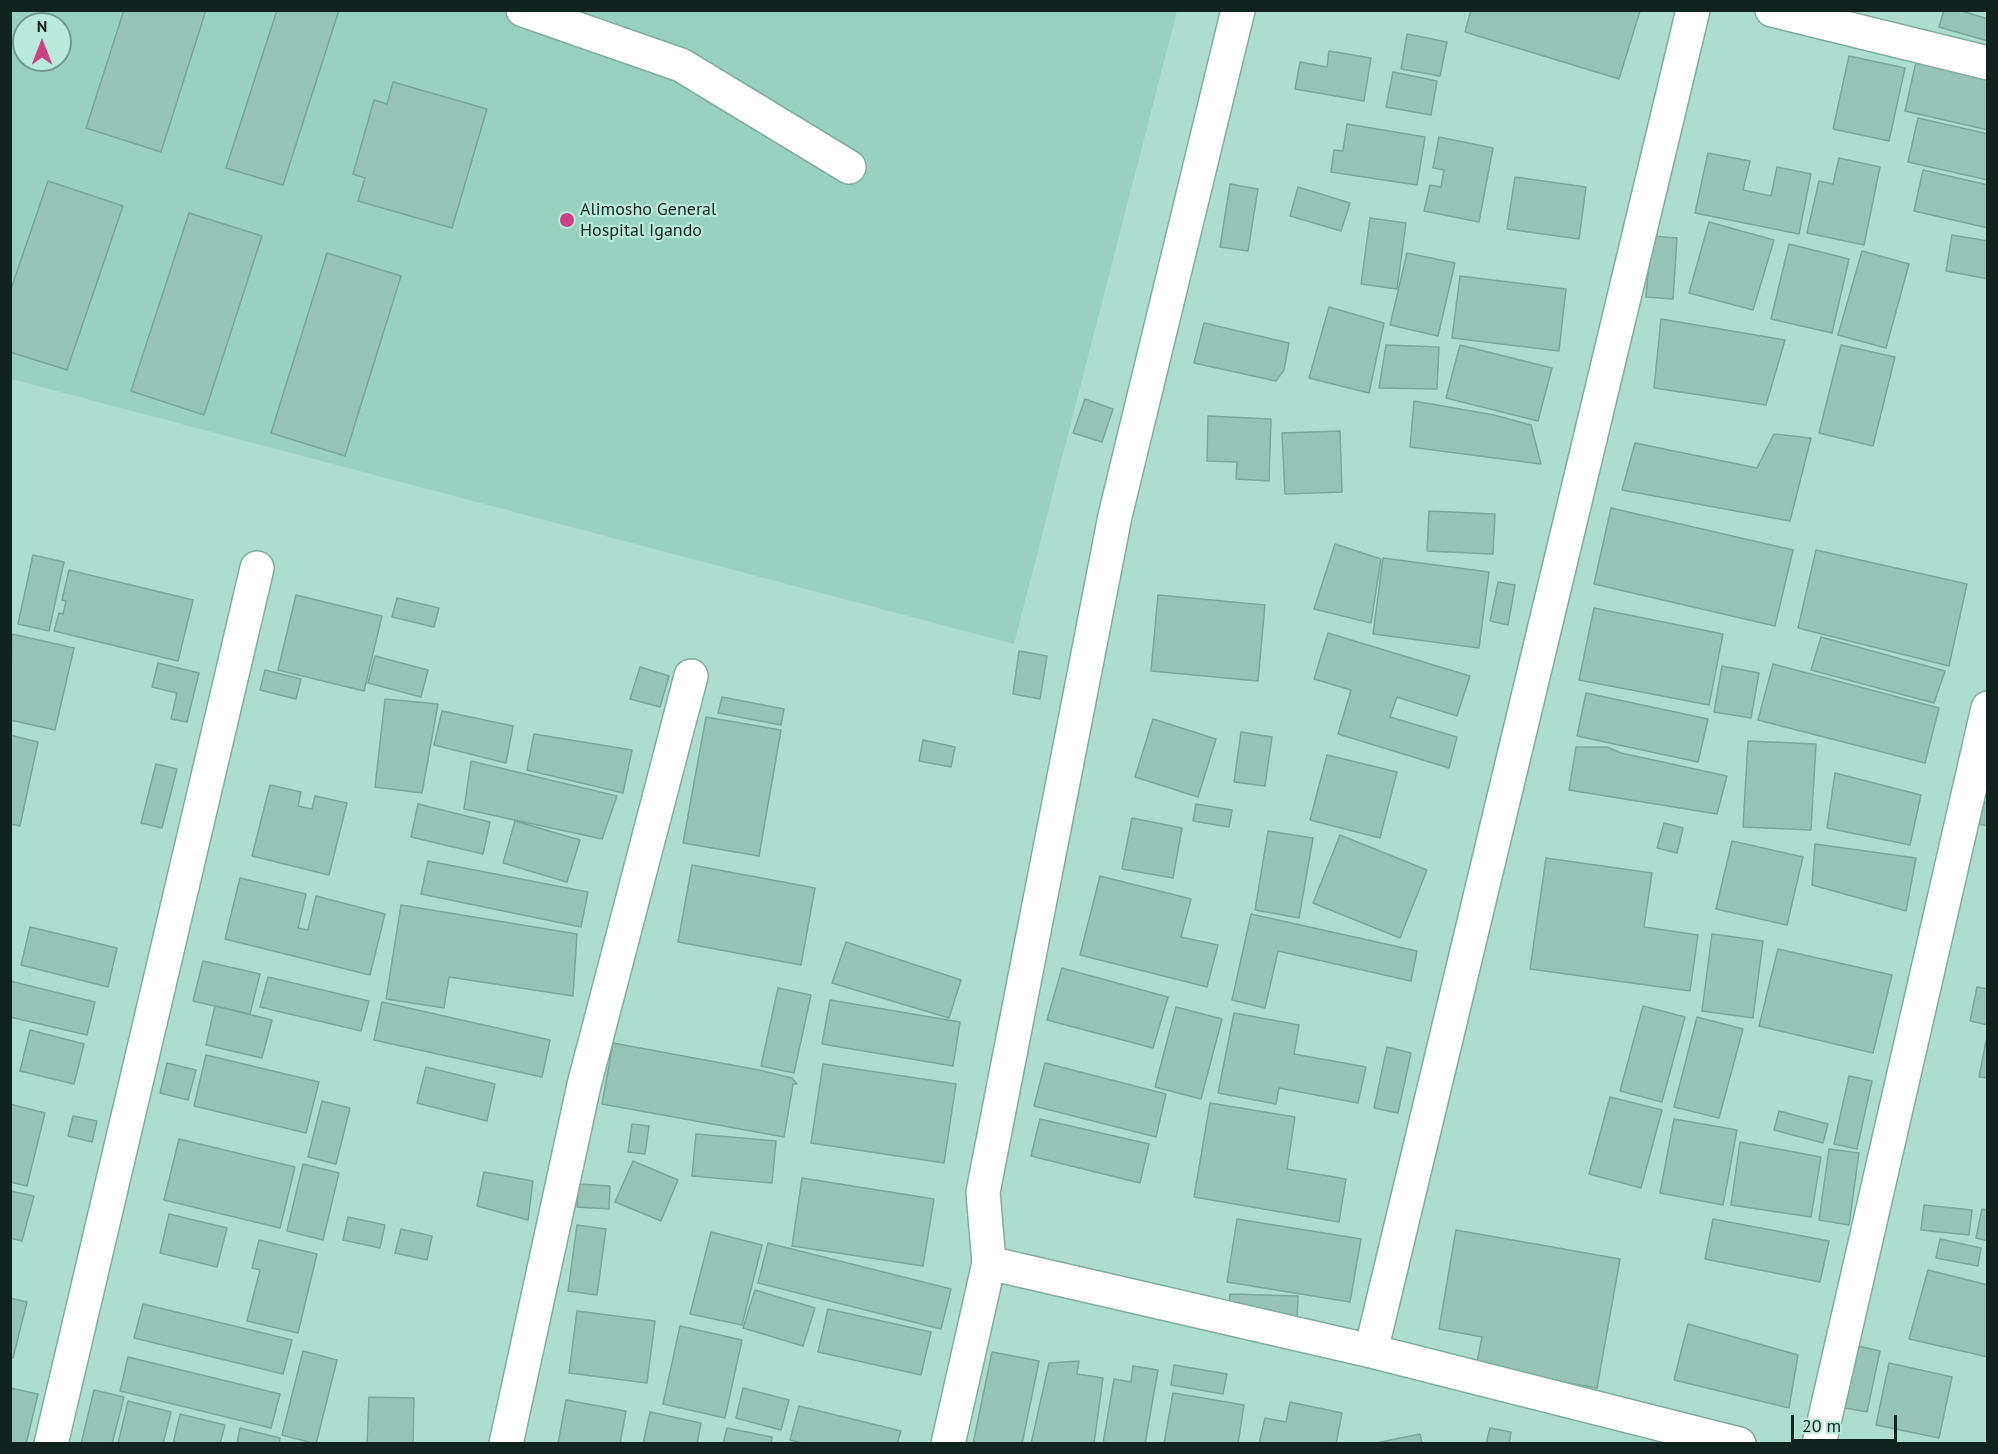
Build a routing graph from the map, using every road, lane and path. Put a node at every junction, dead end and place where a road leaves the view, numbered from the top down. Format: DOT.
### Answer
graph roads {
  1 [pos="523,10"];
  2 [pos="1238,10"];
  3 [pos="1693,10"];
  4 [pos="1772,10"];
  5 [pos="1988,63"];
  6 [pos="849,167"];
  7 [pos="257,568"];
  8 [pos="691,676"];
  9 [pos="1988,708"];
  10 [pos="988,1263"];
  11 [pos="1371,1351"];
  12 [pos="51,1443"];
  13 [pos="506,1443"];
  14 [pos="948,1443"];
  15 [pos="1739,1443"];
  16 [pos="1819,1443"];
  1 -- 6 [label="street"];
  2 -- 10 [label="street"];
  3 -- 11 [label="street"];
  4 -- 5 [label="street"];
  7 -- 12 [label="street"];
  8 -- 13 [label="street"];
  9 -- 16 [label="street"];
  10 -- 11 [label="street"];
  10 -- 14 [label="street"];
  11 -- 15 [label="street"];
}
